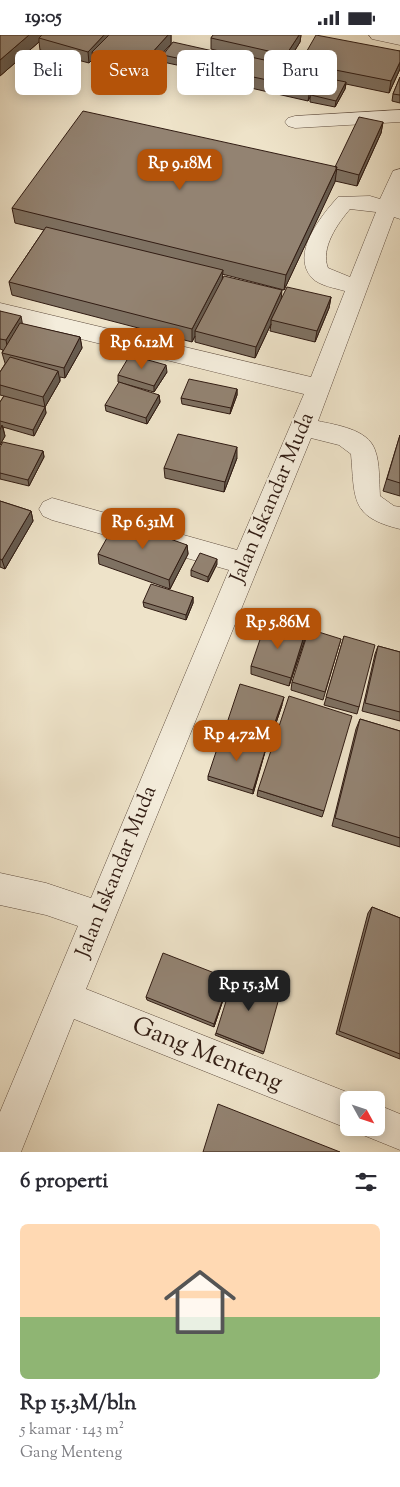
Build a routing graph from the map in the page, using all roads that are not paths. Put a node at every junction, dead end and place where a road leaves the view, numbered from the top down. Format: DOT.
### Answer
graph roads {
  1 [pos="378,35"];
  2 [pos="400,40"];
  3 [pos="400,116"];
  4 [pos="296,122"];
  5 [pos="400,175"];
  6 [pos="393,210"];
  7 [pos="357,287"];
  8 [pos="0,311"];
  9 [pos="318,388"];
  10 [pos="304,426"];
  11 [pos="52,509"];
  12 [pos="400,518"];
  13 [pos="245,563"];
  14 [pos="0,889"];
  15 [pos="99,917"];
  16 [pos="65,998"];
  17 [pos="340,1107"];
  18 [pos="385,1125"];
  19 [pos="400,1131"];
  20 [pos="2,1152"];
  1 -- 2 [label="street"];
  3 -- 4 [label="street"];
  5 -- 6 [label="street, Jalan Iskandar Muda"];
  6 -- 7 [label="street, Jalan Iskandar Muda"];
  6 -- 7 [label="street"];
  7 -- 9 [label="street, Jalan Iskandar Muda"];
  8 -- 9 [label="street"];
  9 -- 10 [label="street, Jalan Iskandar Muda"];
  10 -- 12 [label="street"];
  10 -- 13 [label="street, Jalan Iskandar Muda"];
  11 -- 13 [label="street"];
  13 -- 15 [label="street, Jalan Iskandar Muda"];
  14 -- 15 [label="street"];
  15 -- 16 [label="street, Jalan Iskandar Muda"];
  16 -- 17 [label="street, Gang Menteng"];
  16 -- 20 [label="street, Jalan Iskandar Muda"];
  18 -- 19 [label="street"];
}
